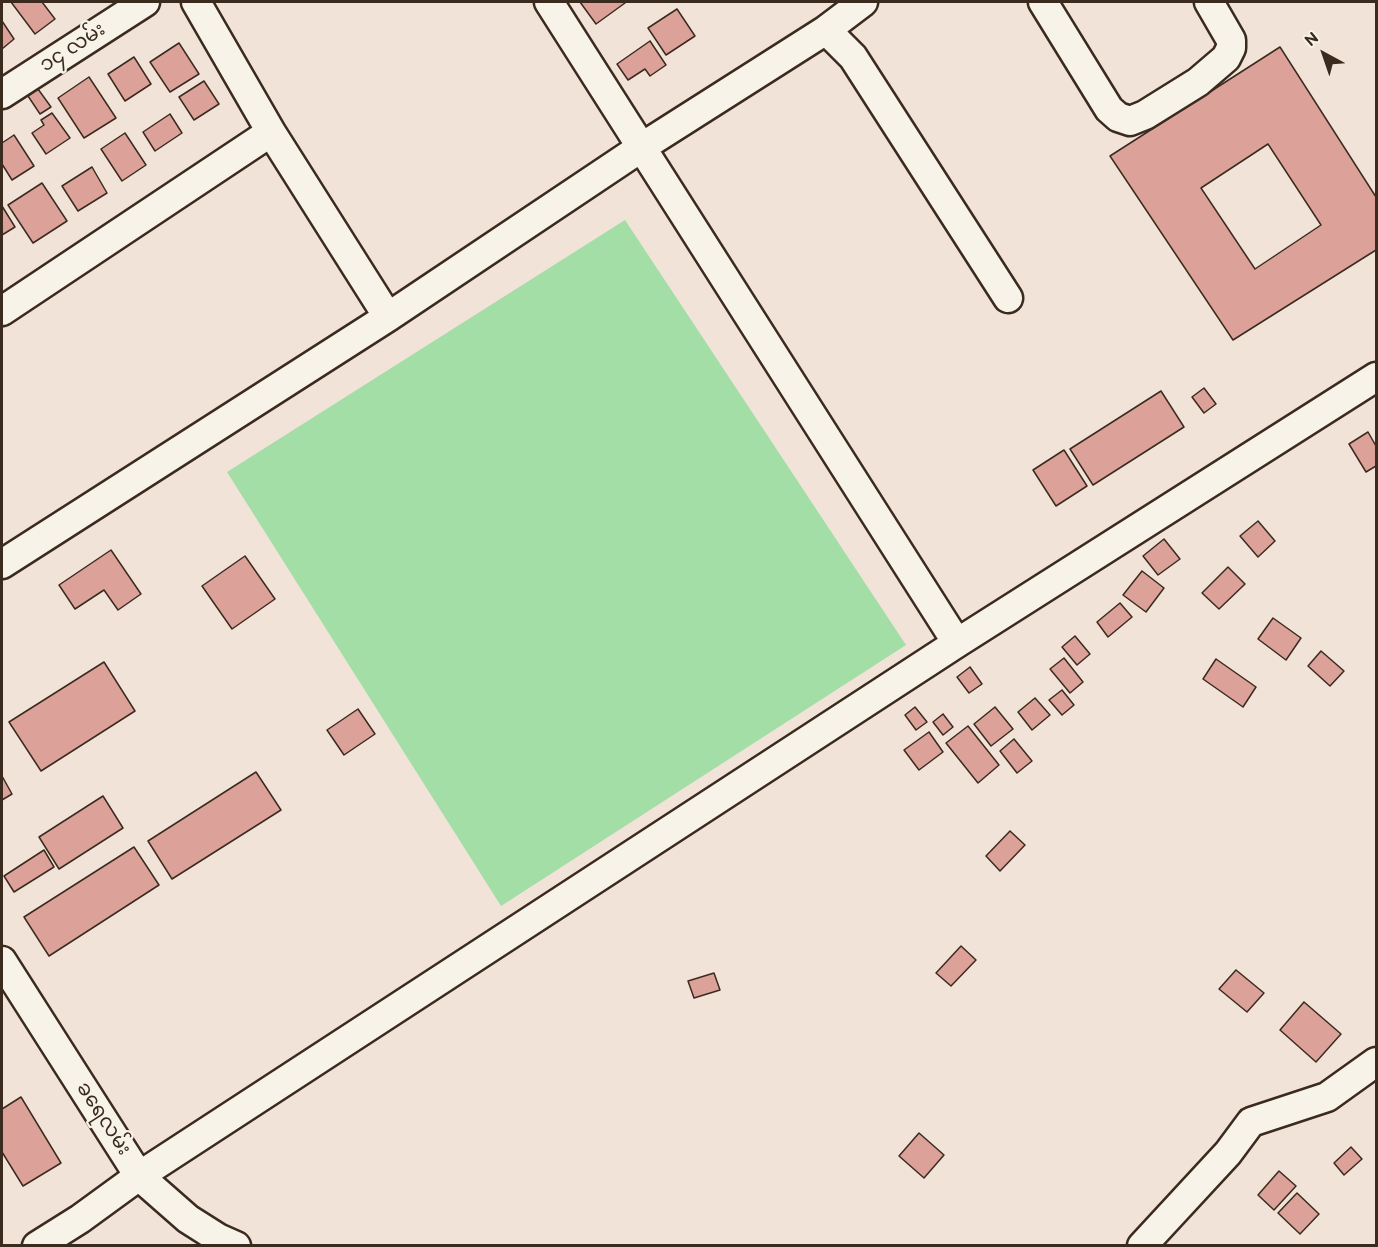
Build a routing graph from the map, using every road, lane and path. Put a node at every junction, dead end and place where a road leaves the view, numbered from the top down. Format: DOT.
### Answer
graph roads {
  1 [pos="145,2"];
  2 [pos="196,2"];
  3 [pos="549,2"];
  4 [pos="863,2"];
  5 [pos="1043,2"];
  6 [pos="1209,2"];
  7 [pos="826,30"];
  8 [pos="2,94"];
  9 [pos="271,132"];
  10 [pos="642,147"];
  11 [pos="1008,298"];
  12 [pos="2,311"];
  13 [pos="388,317"];
  14 [pos="1377,377"];
  15 [pos="2,564"];
  16 [pos="957,643"];
  17 [pos="2,961"];
  18 [pos="1377,1062"];
  19 [pos="139,1176"];
  20 [pos="37,1245"];
  21 [pos="236,1245"];
  22 [pos="1142,1245"];
  1 -- 8 [label="street, ၁၄ လမ်း"];
  2 -- 9 [label="street"];
  3 -- 10 [label="street"];
  4 -- 7 [label="street"];
  5 -- 6 [label="street"];
  7 -- 10 [label="street"];
  7 -- 11 [label="street"];
  9 -- 12 [label="street"];
  9 -- 13 [label="street"];
  10 -- 13 [label="street"];
  10 -- 16 [label="street"];
  13 -- 15 [label="street"];
  14 -- 16 [label="street"];
  16 -- 19 [label="street"];
  17 -- 19 [label="street, ခရေလမ်း"];
  18 -- 22 [label="street"];
  19 -- 20 [label="street"];
  19 -- 21 [label="street, ခရေလမ်း"];
}
